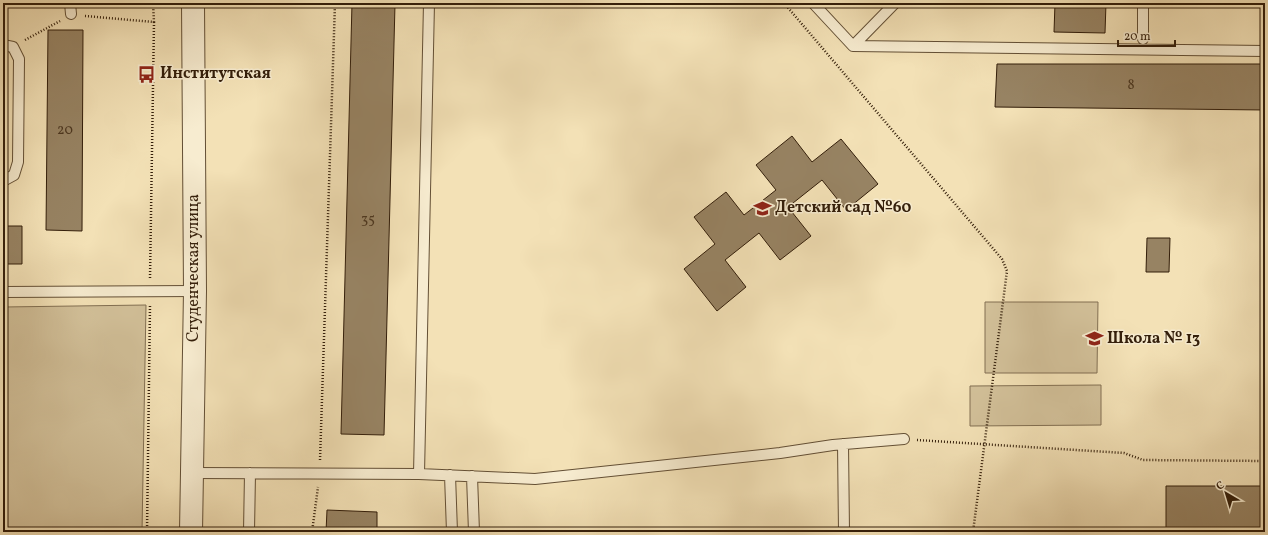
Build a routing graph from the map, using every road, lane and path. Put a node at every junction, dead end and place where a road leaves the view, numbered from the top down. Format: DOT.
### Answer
graph roads {
  1 [pos="70,3"];
  2 [pos="153,3"];
  3 [pos="193,3"];
  4 [pos="335,3"];
  5 [pos="429,3"];
  6 [pos="784,3"];
  7 [pos="813,3"];
  8 [pos="895,3"];
  9 [pos="1143,3"];
  10 [pos="71,14"];
  11 [pos="1143,39"];
  12 [pos="8,46"];
  13 [pos="853,46"];
  14 [pos="1265,51"];
  15 [pos="3,181"];
  16 [pos="3,292"];
  17 [pos="195,292"];
  18 [pos="904,439"];
  19 [pos="843,444"];
  20 [pos="984,444"];
  21 [pos="1265,461"];
  22 [pos="192,473"];
  23 [pos="250,473"];
  24 [pos="320,473"];
  25 [pos="419,474"];
  26 [pos="450,476"];
  27 [pos="472,476"];
  28 [pos="191,532"];
  29 [pos="249,532"];
  30 [pos="312,532"];
  31 [pos="452,532"];
  32 [pos="474,532"];
  33 [pos="844,532"];
  34 [pos="973,532"];
  1 -- 10 [label="lane"];
  2 -- 10 [label="path"];
  3 -- 17 [label="street, Студенческая улица"];
  4 -- 24 [label="path"];
  5 -- 25 [label="lane"];
  6 -- 20 [label="path"];
  7 -- 13 [label="lane"];
  8 -- 13 [label="lane"];
  9 -- 11 [label="lane"];
  10 -- 12 [label="path"];
  12 -- 15 [label="lane"];
  13 -- 14 [label="lane"];
  16 -- 17 [label="lane"];
  17 -- 22 [label="street, Студенческая улица"];
  18 -- 19 [label="lane"];
  18 -- 20 [label="path"];
  19 -- 27 [label="lane"];
  19 -- 33 [label="lane"];
  20 -- 21 [label="path"];
  20 -- 34 [label="path"];
  22 -- 23 [label="lane"];
  22 -- 28 [label="street, Студенческая улица"];
  23 -- 24 [label="lane"];
  23 -- 29 [label="lane"];
  24 -- 25 [label="lane"];
  24 -- 30 [label="path"];
  25 -- 26 [label="lane"];
  26 -- 27 [label="lane"];
  26 -- 31 [label="lane"];
  27 -- 32 [label="lane"];
}
